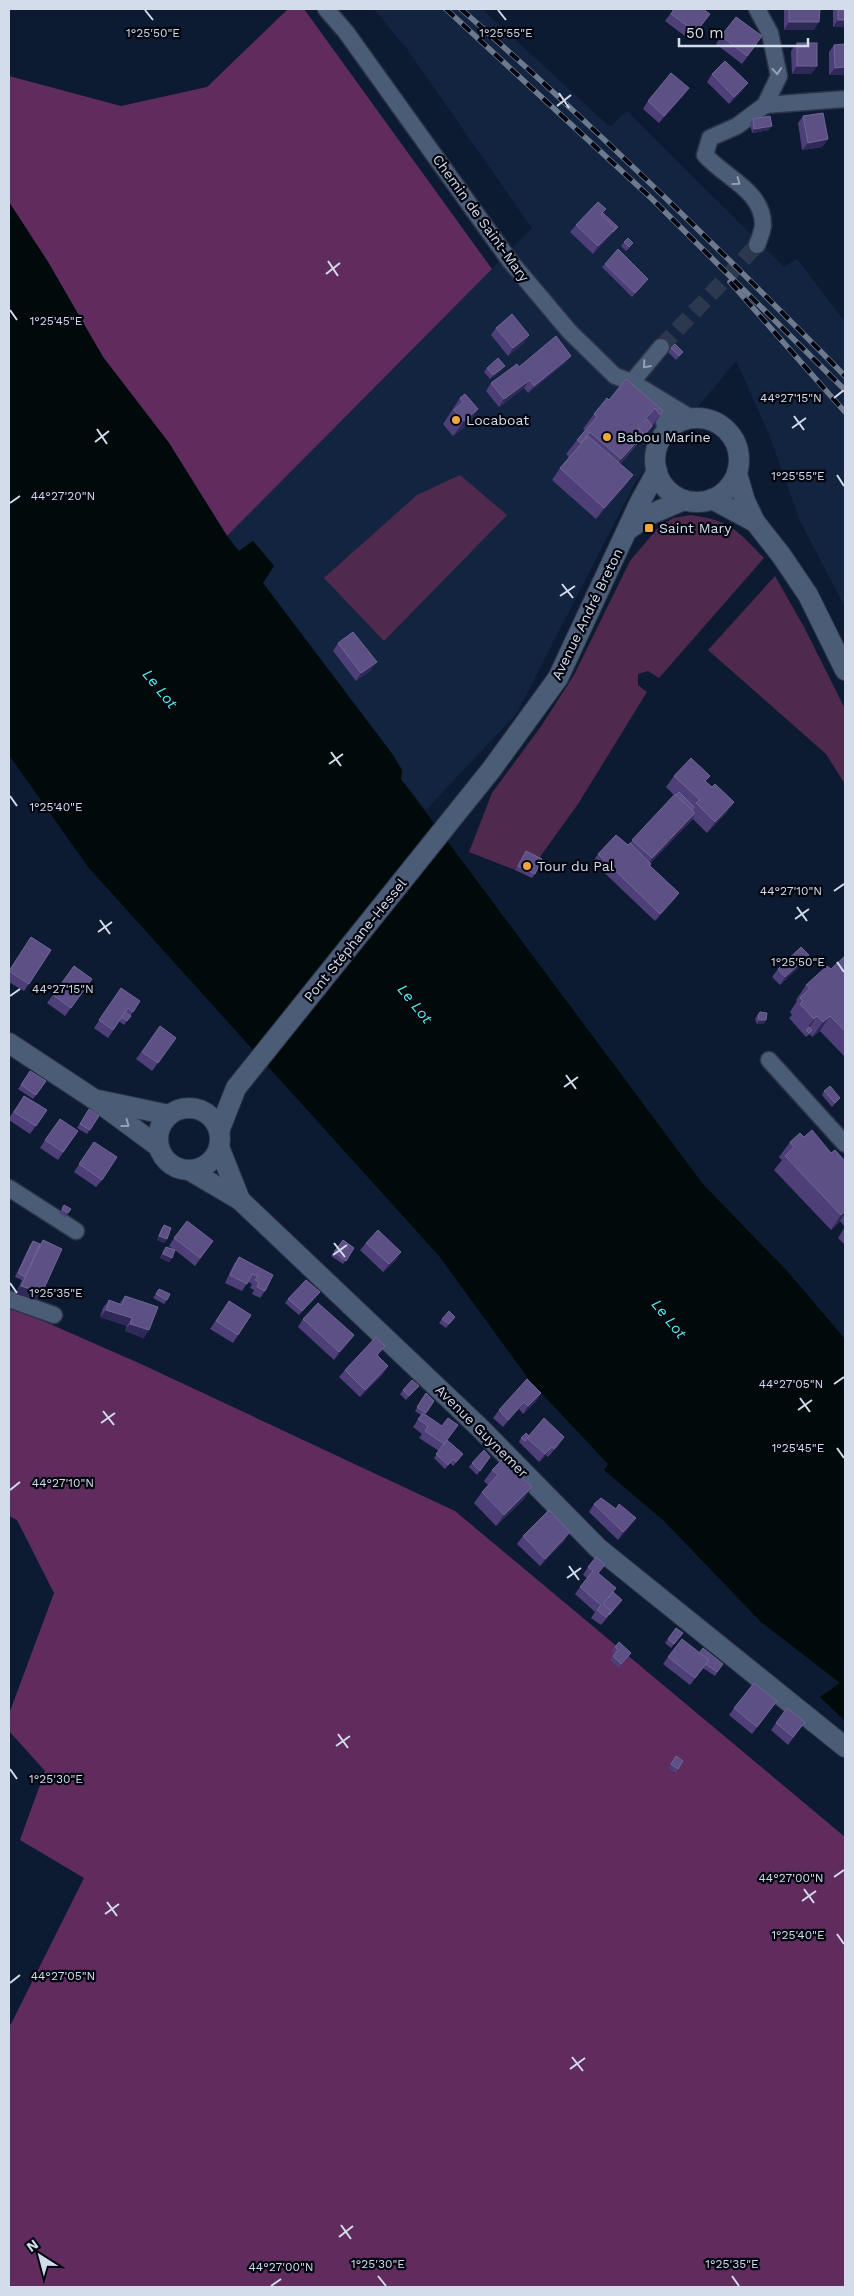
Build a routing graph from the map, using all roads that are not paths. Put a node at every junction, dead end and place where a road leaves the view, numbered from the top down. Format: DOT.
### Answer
graph roads {
  1 [pos="326,9"];
  2 [pos="757,9"];
  3 [pos="845,98"];
  4 [pos="765,105"];
  5 [pos="757,246"];
  6 [pos="661,347"];
  7 [pos="632,382"];
  8 [pos="660,400"];
  9 [pos="693,419"];
  10 [pos="666,432"];
  11 [pos="657,471"];
  12 [pos="737,474"];
  13 [pos="684,500"];
  14 [pos="712,500"];
  15 [pos="755,522"];
  16 [pos="627,531"];
  17 [pos="845,670"];
  18 [pos="473,792"];
  19 [pos="9,1043"];
  20 [pos="769,1060"];
  21 [pos="94,1099"];
  22 [pos="222,1104"];
  23 [pos="198,1109"];
  24 [pos="169,1115"];
  25 [pos="219,1139"];
  26 [pos="845,1144"];
  27 [pos="159,1147"];
  28 [pos="189,1170"];
  29 [pos="9,1188"];
  30 [pos="240,1200"];
  31 [pos="76,1231"];
  32 [pos="9,1299"];
  33 [pos="54,1315"];
  34 [pos="845,1747"];
  1 -- 7 [label="street, Chemin de Saint-Mary"];
  2 -- 4 [label="street, one-way"];
  3 -- 4 [label="street"];
  4 -- 5 [label="street, one-way"];
  6 -- 7 [label="street, one-way"];
  7 -- 8 [label="street, Chemin de Saint-Mary"];
  8 -- 9 [label="street, Chemin de Saint-Mary"];
  8 -- 10 [label="street"];
  9 -- 10 [label="street"];
  9 -- 12 [label="street"];
  10 -- 11 [label="street"];
  11 -- 13 [label="street"];
  11 -- 16 [label="street, Avenue André Breton"];
  12 -- 14 [label="street"];
  12 -- 15 [label="street"];
  13 -- 14 [label="street"];
  13 -- 16 [label="street, Avenue André Breton"];
  14 -- 15 [label="street"];
  15 -- 17 [label="street"];
  16 -- 18 [label="street, Avenue André Breton"];
  18 -- 22 [label="street, Pont Stéphane-Hessel"];
  19 -- 21 [label="street"];
  20 -- 26 [label="street"];
  21 -- 24 [label="street"];
  21 -- 27 [label="street, one-way"];
  22 -- 23 [label="street"];
  22 -- 25 [label="street"];
  23 -- 24 [label="street"];
  23 -- 25 [label="street"];
  24 -- 27 [label="street"];
  25 -- 28 [label="street"];
  25 -- 30 [label="street, Avenue Guynemer"];
  27 -- 28 [label="street"];
  28 -- 30 [label="street, Avenue Guynemer"];
  29 -- 31 [label="street"];
  30 -- 34 [label="street, Avenue Guynemer"];
  32 -- 33 [label="street"];
}
